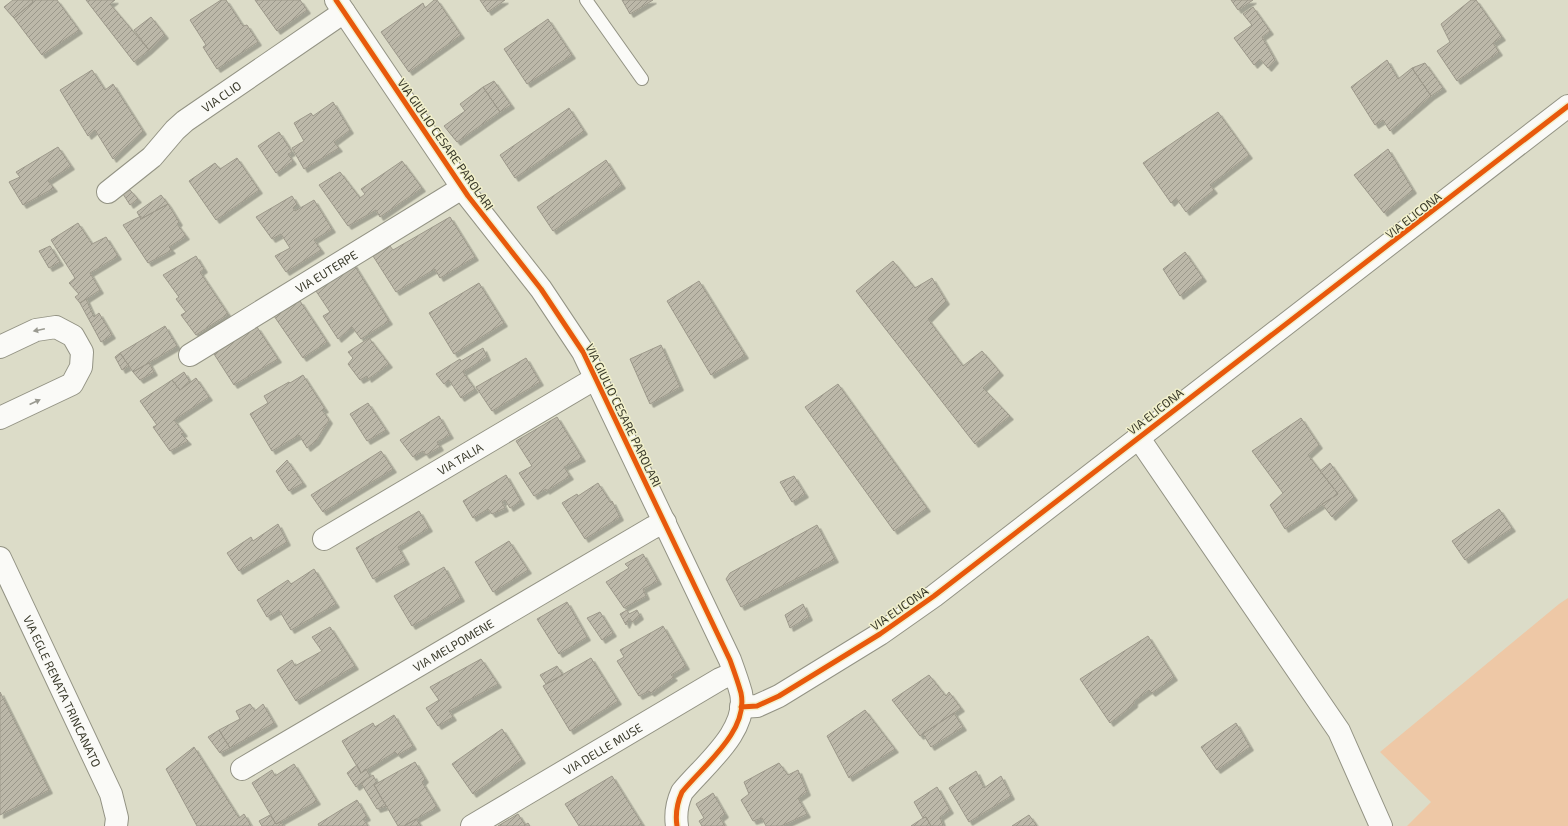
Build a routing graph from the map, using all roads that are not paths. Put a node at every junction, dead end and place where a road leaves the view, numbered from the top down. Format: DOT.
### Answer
graph roads {
  1 [pos="586,0"];
  2 [pos="340,6"];
  3 [pos="642,79"];
  4 [pos="1568,106"];
  5 [pos="462,188"];
  6 [pos="108,192"];
  7 [pos="0,347"];
  8 [pos="190,355"];
  9 [pos="596,378"];
  10 [pos="0,418"];
  11 [pos="1138,437"];
  12 [pos="665,522"];
  13 [pos="324,539"];
  14 [pos="0,558"];
  15 [pos="734,674"];
  16 [pos="741,707"];
  17 [pos="242,769"];
  18 [pos="116,826"];
  19 [pos="472,826"];
  20 [pos="677,826"];
  21 [pos="1381,826"];
  1 -- 3 [label="lane"];
  2 -- 5 [label="street, VIA GIULIO CESARE PAROLARI"];
  2 -- 6 [label="street, VIA CLIO"];
  4 -- 11 [label="street, VIA ELICONA"];
  5 -- 8 [label="street, VIA EUTERPE"];
  5 -- 9 [label="street, VIA GIULIO CESARE PAROLARI"];
  10 -- 7 [label="street, one-way"];
  9 -- 12 [label="street, VIA GIULIO CESARE PAROLARI"];
  9 -- 13 [label="street, VIA TALIA"];
  11 -- 16 [label="street, VIA ELICONA"];
  11 -- 21 [label="street"];
  12 -- 15 [label="street, VIA GIULIO CESARE PAROLARI"];
  12 -- 17 [label="street, VIA MELPOMENE"];
  14 -- 18 [label="street, VIA EGLE RENATA TRINCANATO"];
  15 -- 16 [label="street, VIA GIULIO CESARE PAROLARI"];
  15 -- 19 [label="street, VIA DELLE MUSE"];
  16 -- 20 [label="street, VIA GIULIO CESARE PAROLARI"];
}
